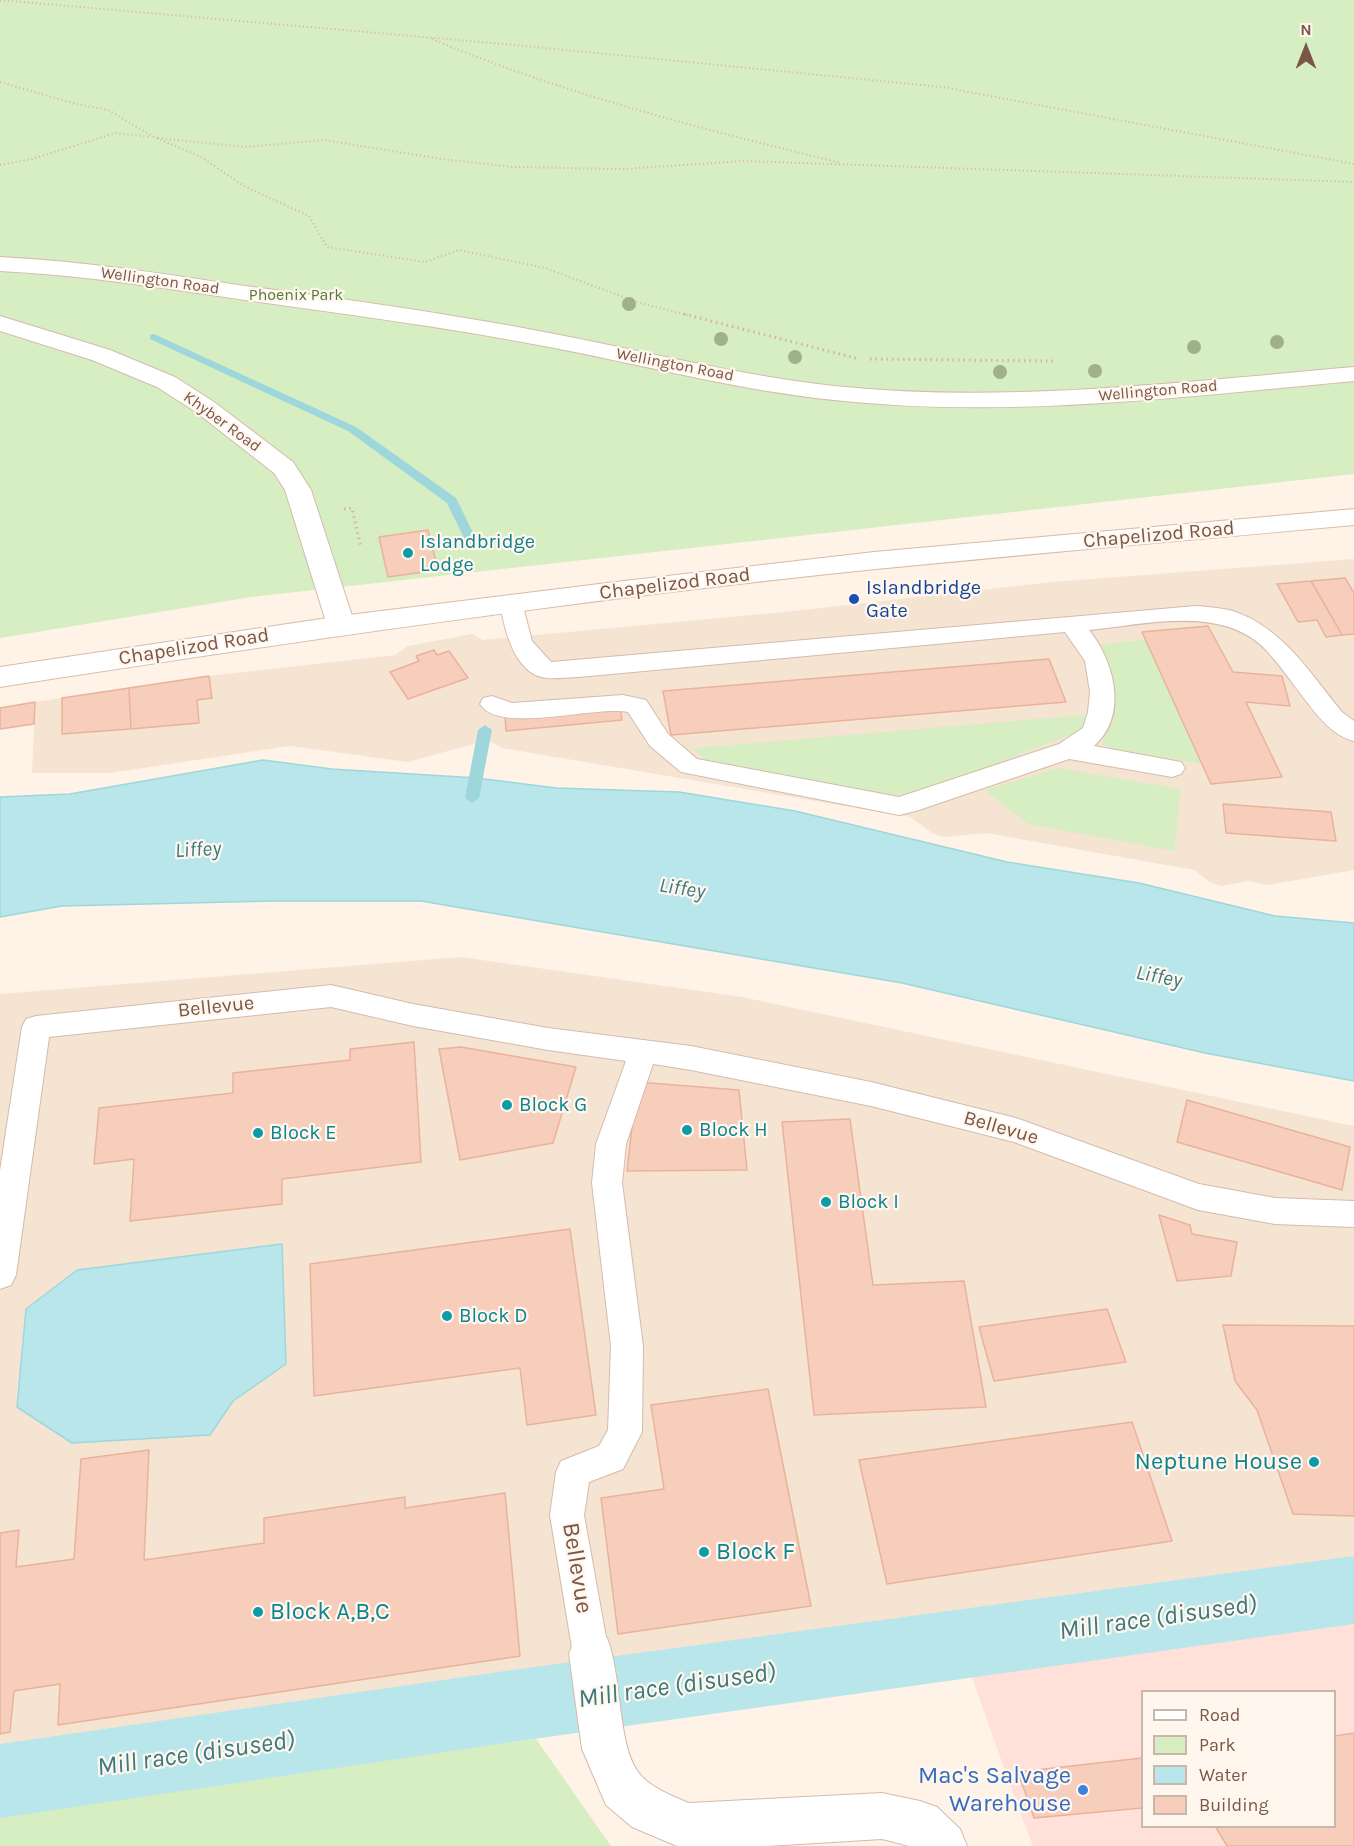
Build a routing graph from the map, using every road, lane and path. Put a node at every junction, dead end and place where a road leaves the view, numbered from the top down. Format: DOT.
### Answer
graph roads {
  1 [pos="0,0"];
  2 [pos="428,38"];
  3 [pos="0,82"];
  4 [pos="154,137"];
  5 [pos="1354,164"];
  6 [pos="0,165"];
  7 [pos="850,165"];
  8 [pos="1354,182"];
  9 [pos="0,264"];
  10 [pos="0,323"];
  11 [pos="1059,361"];
  12 [pos="1354,374"];
  13 [pos="1354,518"];
  14 [pos="511,603"];
  15 [pos="341,625"];
  16 [pos="1071,625"];
  17 [pos="0,677"];
  18 [pos="492,704"];
  19 [pos="1354,733"];
  20 [pos="1068,750"];
  21 [pos="1172,768"];
  22 [pos="643,1052"];
  23 [pos="1354,1215"];
  24 [pos="0,1275"];
  25 [pos="591,1654"];
  26 [pos="943,1846"];
  1 -- 2 [label="path"];
  2 -- 5 [label="path"];
  2 -- 7 [label="path"];
  3 -- 4 [label="path"];
  4 -- 6 [label="path"];
  4 -- 7 [label="path"];
  4 -- 11 [label="path"];
  7 -- 8 [label="path"];
  9 -- 12 [label="street, Wellington Road"];
  10 -- 15 [label="street, Khyber Road"];
  13 -- 14 [label="street, Chapelizod Road"];
  14 -- 15 [label="street, Chapelizod Road"];
  14 -- 16 [label="lane"];
  15 -- 17 [label="street, Chapelizod Road"];
  16 -- 19 [label="lane"];
  16 -- 20 [label="lane"];
  18 -- 20 [label="lane"];
  20 -- 21 [label="lane"];
  22 -- 23 [label="lane, Bellevue"];
  22 -- 24 [label="lane, Bellevue"];
  22 -- 25 [label="lane, Bellevue"];
  25 -- 26 [label="street"];
}
